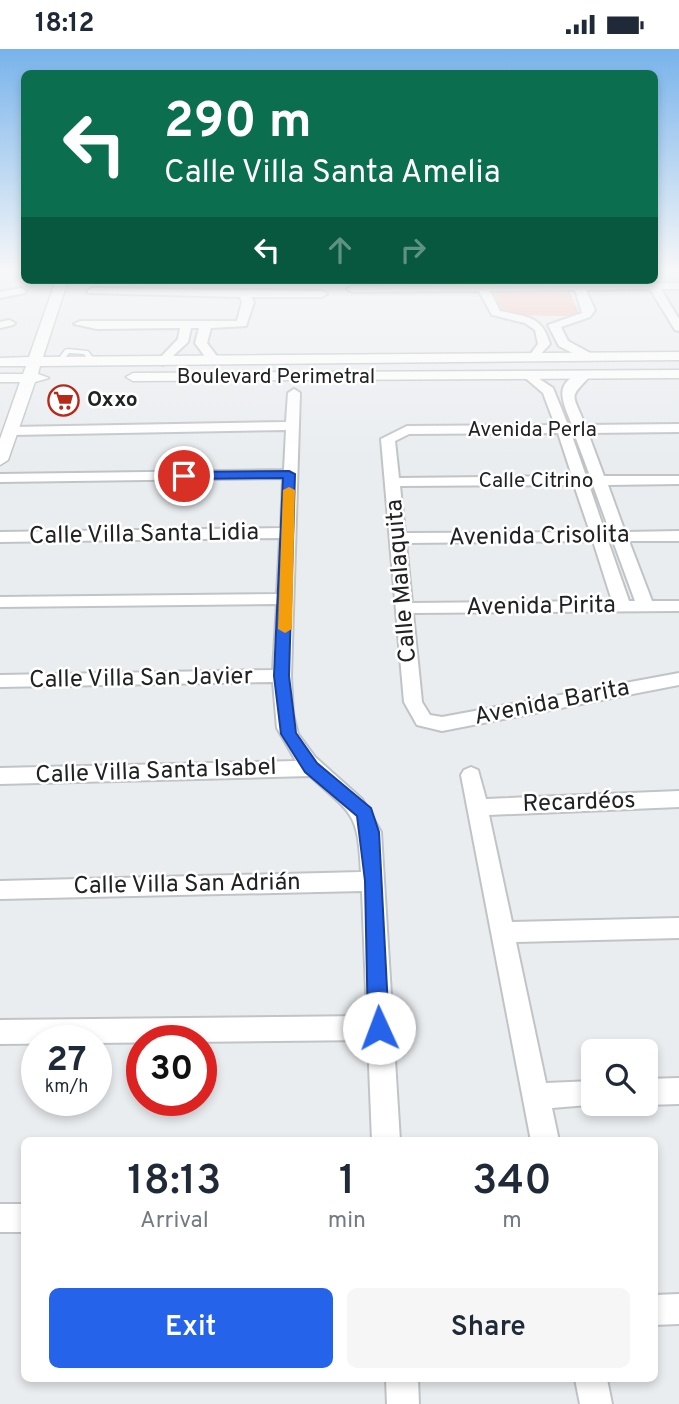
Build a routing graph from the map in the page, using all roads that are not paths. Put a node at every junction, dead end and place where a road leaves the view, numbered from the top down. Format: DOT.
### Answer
graph roads {
  1 [pos="45,332"];
  2 [pos="185,332"];
  3 [pos="203,332"];
  4 [pos="542,334"];
  5 [pos="558,335"];
  6 [pos="184,340"];
  7 [pos="200,340"];
  8 [pos="535,356"];
  9 [pos="586,356"];
  10 [pos="679,356"];
  11 [pos="213,359"];
  12 [pos="163,361"];
  13 [pos="0,362"];
  14 [pos="33,370"];
  15 [pos="585,375"];
  16 [pos="679,375"];
  17 [pos="529,376"];
  18 [pos="101,377"];
  19 [pos="0,379"];
  20 [pos="294,393"];
  21 [pos="553,401"];
  22 [pos="569,401"];
  23 [pos="292,426"];
  24 [pos="679,428"];
  25 [pos="563,430"];
  26 [pos="580,430"];
  27 [pos="12,431"];
  28 [pos="388,439"];
  29 [pos="0,460"];
  30 [pos="289,474"];
  31 [pos="0,478"];
  32 [pos="679,480"];
  33 [pos="580,481"];
  34 [pos="596,481"];
  35 [pos="393,482"];
  36 [pos="288,533"];
  37 [pos="619,536"];
  38 [pos="679,536"];
  39 [pos="0,537"];
  40 [pos="599,537"];
  41 [pos="398,538"];
  42 [pos="287,599"];
  43 [pos="0,602"];
  44 [pos="679,605"];
  45 [pos="622,606"];
  46 [pos="645,606"];
  47 [pos="403,608"];
  48 [pos="282,676"];
  49 [pos="679,678"];
  50 [pos="0,681"];
  51 [pos="425,720"];
  52 [pos="311,768"];
  53 [pos="471,775"];
  54 [pos="0,776"];
  55 [pos="679,799"];
  56 [pos="479,807"];
  57 [pos="374,881"];
  58 [pos="0,890"];
  59 [pos="679,928"];
  60 [pos="503,932"];
  61 [pos="379,1028"];
  62 [pos="0,1032"];
  63 [pos="679,1091"];
  64 [pos="658,1092"];
  65 [pos="581,1094"];
  66 [pos="537,1096"];
  67 [pos="386,1137"];
  68 [pos="544,1137"];
  69 [pos="0,1218"];
  70 [pos="21,1218"];
  71 [pos="679,1309"];
  72 [pos="658,1310"];
  73 [pos="402,1382"];
  74 [pos="592,1382"];
  75 [pos="403,1404"];
  76 [pos="596,1404"];
  1 -- 14 [label="street"];
  2 -- 6 [label="street"];
  3 -- 7 [label="street"];
  4 -- 5 [label="street"];
  4 -- 8 [label="street"];
  5 -- 9 [label="street"];
  6 -- 7 [label="street"];
  6 -- 12 [label="street"];
  7 -- 11 [label="street"];
  8 -- 9 [label="street, Boulevard Perimetral"];
  8 -- 11 [label="street, Boulevard Perimetral"];
  9 -- 10 [label="street, Boulevard Perimetral"];
  11 -- 12 [label="street, Boulevard Perimetral"];
  12 -- 14 [label="street, Boulevard Perimetral"];
  13 -- 14 [label="street, Boulevard Perimetral"];
  14 -- 19 [label="street, Boulevard Perimetral"];
  14 -- 27 [label="street"];
  15 -- 16 [label="street, Boulevard Perimetral"];
  15 -- 17 [label="street, Boulevard Perimetral"];
  15 -- 22 [label="street"];
  17 -- 18 [label="street, Boulevard Perimetral"];
  17 -- 21 [label="street"];
  20 -- 23 [label="street"];
  21 -- 22 [label="street"];
  21 -- 25 [label="street"];
  22 -- 26 [label="street"];
  23 -- 27 [label="street"];
  23 -- 30 [label="street"];
  24 -- 26 [label="street, Avenida Perla"];
  25 -- 26 [label="street, Avenida Perla"];
  25 -- 28 [label="street, Avenida Perla"];
  25 -- 33 [label="street"];
  26 -- 34 [label="street"];
  27 -- 29 [label="street"];
  28 -- 35 [label="street, Calle Malaquita"];
  30 -- 31 [label="street"];
  30 -- 36 [label="street"];
  32 -- 34 [label="street, Calle Citrino"];
  33 -- 34 [label="street, Calle Citrino"];
  33 -- 35 [label="street, Calle Citrino"];
  33 -- 40 [label="street"];
  34 -- 37 [label="street"];
  35 -- 41 [label="street, Calle Malaquita"];
  36 -- 39 [label="street, Calle Villa Santa Lidia"];
  36 -- 42 [label="street"];
  37 -- 38 [label="street, Avenida Crisolita"];
  37 -- 40 [label="street, Avenida Crisolita"];
  37 -- 46 [label="street"];
  40 -- 41 [label="street, Avenida Crisolita"];
  40 -- 45 [label="street"];
  41 -- 47 [label="street, Calle Malaquita"];
  42 -- 43 [label="street"];
  42 -- 48 [label="street"];
  44 -- 46 [label="street, Avenida Pirita"];
  45 -- 46 [label="street, Avenida Pirita"];
  45 -- 47 [label="street, Avenida Pirita"];
  47 -- 51 [label="street, Calle Malaquita"];
  48 -- 50 [label="street, Calle Villa San Javier"];
  48 -- 52 [label="street"];
  49 -- 51 [label="street, Avenida Barita"];
  52 -- 54 [label="street, Calle Villa Santa Isabel"];
  52 -- 57 [label="street"];
  53 -- 56 [label="street"];
  55 -- 56 [label="street, Recardéos"];
  56 -- 60 [label="street"];
  57 -- 58 [label="street, Calle Villa San Adrián"];
  57 -- 61 [label="street"];
  59 -- 60 [label="street"];
  60 -- 66 [label="street"];
  61 -- 62 [label="street"];
  61 -- 67 [label="street"];
  63 -- 64 [label="street"];
  65 -- 66 [label="street"];
  66 -- 68 [label="street"];
  69 -- 70 [label="street"];
  71 -- 72 [label="street"];
  73 -- 75 [label="street"];
  74 -- 76 [label="street"];
}
